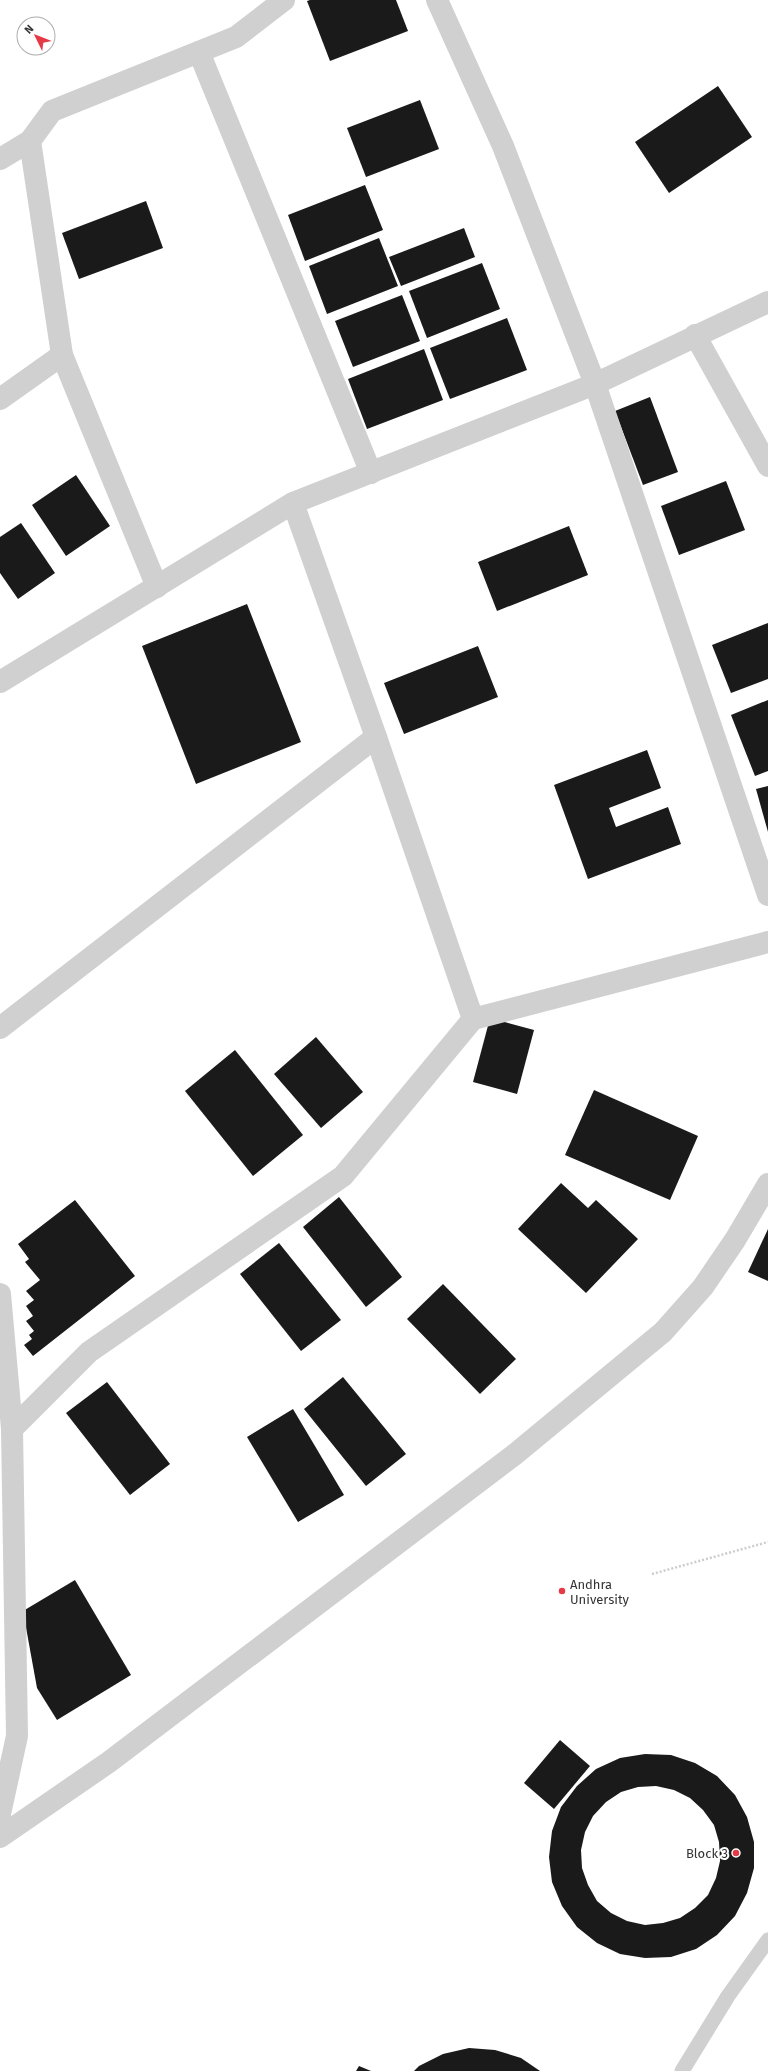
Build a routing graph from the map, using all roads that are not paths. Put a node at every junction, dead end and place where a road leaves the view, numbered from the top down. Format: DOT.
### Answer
graph roads {
  1 [pos="284,0"];
  2 [pos="437,0"];
  3 [pos="199,52"];
  4 [pos="30,142"];
  5 [pos="0,159"];
  6 [pos="768,302"];
  7 [pos="695,335"];
  8 [pos="62,355"];
  9 [pos="595,384"];
  10 [pos="0,399"];
  11 [pos="768,466"];
  12 [pos="371,473"];
  13 [pos="293,503"];
  14 [pos="157,586"];
  15 [pos="0,682"];
  16 [pos="376,737"];
  17 [pos="768,895"];
  18 [pos="768,942"];
  19 [pos="473,1020"];
  20 [pos="0,1028"];
  21 [pos="768,1184"];
  22 [pos="0,1294"];
  23 [pos="12,1429"];
  24 [pos="0,1814"];
  25 [pos="0,1837"];
  26 [pos="768,1940"];
  27 [pos="682,2071"];
  1 -- 3 [label="street"];
  2 -- 9 [label="street"];
  3 -- 4 [label="street"];
  3 -- 12 [label="street"];
  4 -- 5 [label="street"];
  4 -- 8 [label="street"];
  6 -- 7 [label="street"];
  7 -- 9 [label="street"];
  7 -- 11 [label="street"];
  8 -- 10 [label="street"];
  8 -- 14 [label="street"];
  9 -- 12 [label="street"];
  9 -- 17 [label="street"];
  12 -- 13 [label="street"];
  13 -- 14 [label="street"];
  13 -- 16 [label="street"];
  14 -- 15 [label="street"];
  16 -- 19 [label="street"];
  16 -- 20 [label="street"];
  18 -- 19 [label="street"];
  19 -- 23 [label="street"];
  21 -- 25 [label="street"];
  22 -- 23 [label="street"];
  23 -- 24 [label="street"];
  26 -- 27 [label="lane"];
}
